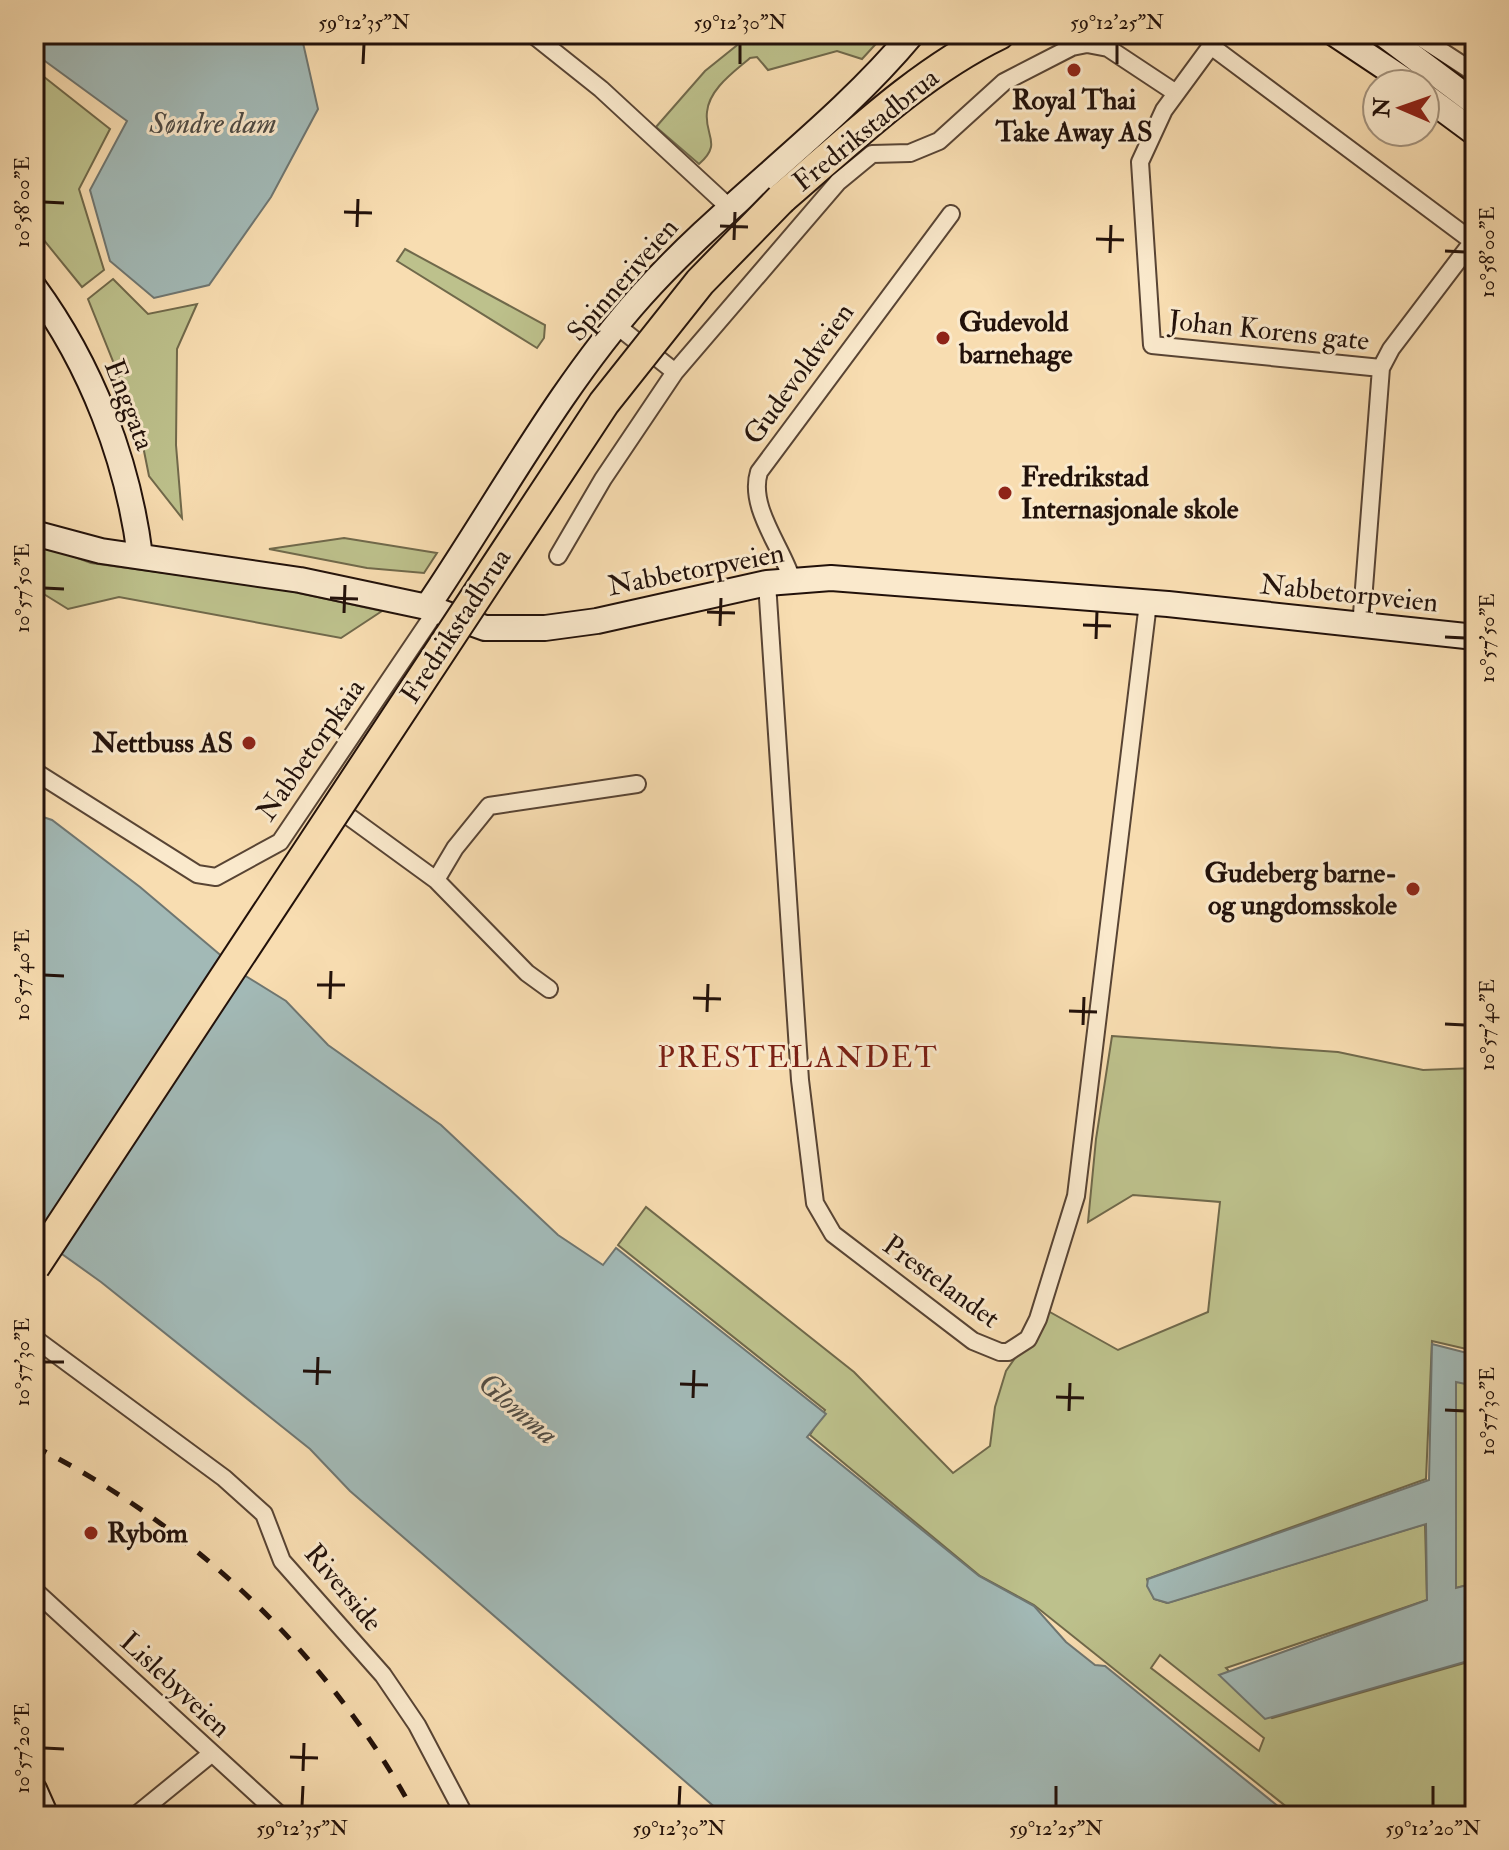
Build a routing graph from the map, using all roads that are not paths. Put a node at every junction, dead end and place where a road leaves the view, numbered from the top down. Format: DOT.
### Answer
graph roads {
  1 [pos="532,34"];
  2 [pos="912,34"];
  3 [pos="1335,34"];
  4 [pos="1383,34"];
  5 [pos="1415,34"];
  6 [pos="980,42"];
  7 [pos="1386,68"];
  8 [pos="1475,73"];
  9 [pos="1176,93"];
  10 [pos="1475,103"];
  11 [pos="1441,108"];
  12 [pos="1475,133"];
  13 [pos="732,210"];
  14 [pos="951,214"];
  15 [pos="1474,242"];
  16 [pos="34,287"];
  17 [pos="616,325"];
  18 [pos="1381,368"];
  19 [pos="675,372"];
  20 [pos="34,533"];
  21 [pos="140,556"];
  22 [pos="558,556"];
  23 [pos="792,580"];
  24 [pos="767,583"];
  25 [pos="1148,603"];
  26 [pos="432,609"];
  27 [pos="1361,627"];
  28 [pos="1475,637"];
  29 [pos="34,771"];
  30 [pos="637,784"];
  31 [pos="315,793"];
  32 [pos="436,880"];
  33 [pos="549,989"];
  34 [pos="34,1267"];
  35 [pos="34,1338"];
  36 [pos="34,1590"];
  37 [pos="211,1754"];
  38 [pos="34,1789"];
  39 [pos="46,1816"];
  40 [pos="135,1816"];
  41 [pos="281,1816"];
  42 [pos="465,1816"];
  1 -- 13 [label="street"];
  2 -- 13 [label="street, Spinneriveien"];
  3 -- 7 [label="street"];
  4 -- 10 [label="street"];
  5 -- 8 [label="street"];
  6 -- 34 [label="highway, Fredrikstadbrua, bridge"];
  9 -- 15 [label="street"];
  9 -- 18 [label="street, Johan Korens gate"];
  9 -- 19 [label="street"];
  11 -- 12 [label="street"];
  13 -- 17 [label="street, Spinneriveien"];
  14 -- 23 [label="street, Gudevoldveien"];
  15 -- 18 [label="street"];
  16 -- 21 [label="street, Enggata"];
  17 -- 19 [label="street"];
  17 -- 26 [label="street, Spinneriveien"];
  18 -- 27 [label="street"];
  19 -- 22 [label="street"];
  20 -- 21 [label="street, Nabbetorpveien"];
  21 -- 26 [label="street, Nabbetorpveien"];
  23 -- 24 [label="street, Nabbetorpveien"];
  23 -- 25 [label="street, Nabbetorpveien"];
  24 -- 25 [label="street, Prestelandet"];
  24 -- 26 [label="street, Nabbetorpveien"];
  25 -- 27 [label="street, Nabbetorpveien"];
  26 -- 31 [label="street, Nabbetorpkaia"];
  27 -- 28 [label="street, Nabbetorpveien"];
  29 -- 31 [label="street, Nabbetorpkaia"];
  30 -- 32 [label="street"];
  31 -- 32 [label="street"];
  32 -- 33 [label="street"];
  35 -- 42 [label="street, Riverside"];
  36 -- 37 [label="street, Lislebyveien"];
  37 -- 40 [label="street"];
  37 -- 41 [label="street, Lislebyveien"];
  38 -- 39 [label="street"];
}
